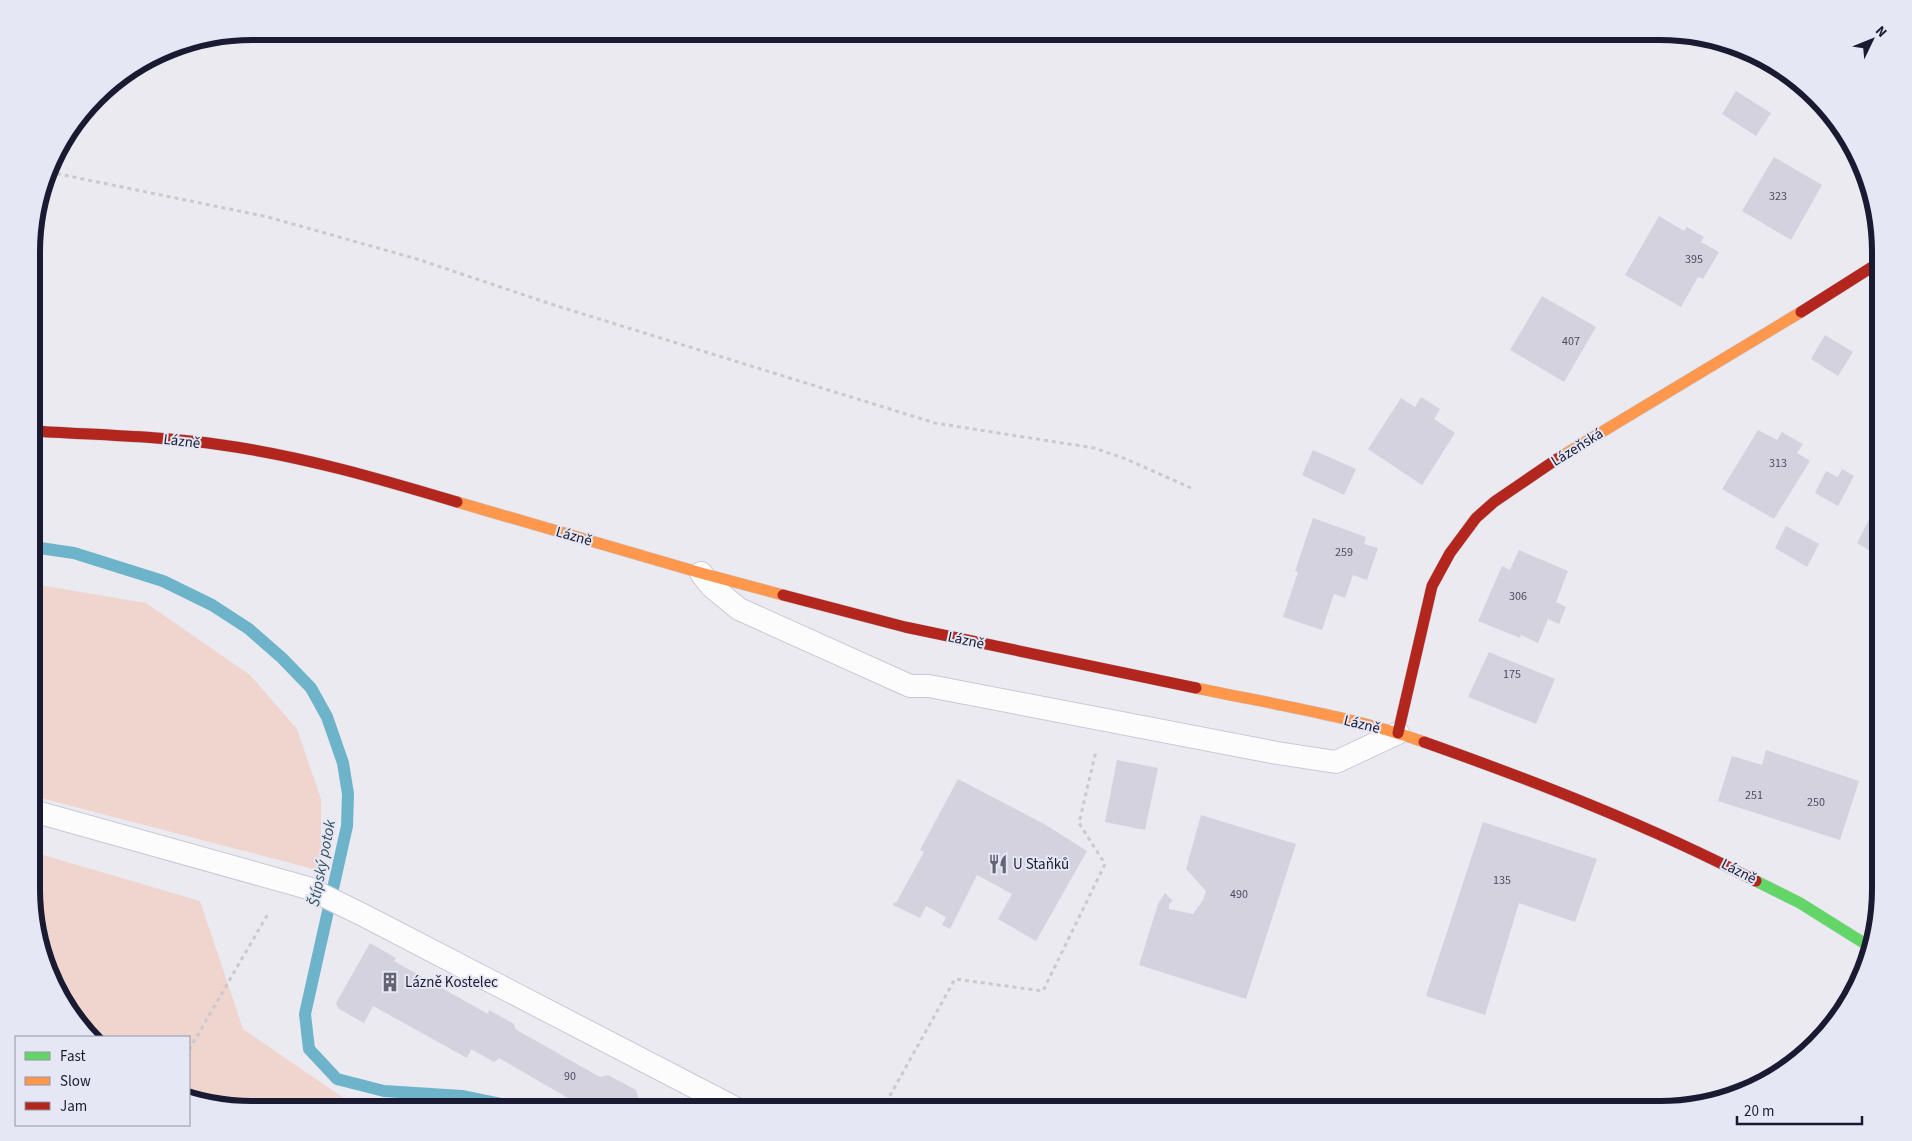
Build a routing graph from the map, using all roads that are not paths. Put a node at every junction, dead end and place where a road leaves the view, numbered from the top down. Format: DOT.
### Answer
graph roads {
  1 [pos="1872,267"];
  2 [pos="40,431"];
  3 [pos="701,573"];
  4 [pos="1398,733"];
  5 [pos="40,813"];
  6 [pos="1865,943"];
  7 [pos="721,1101"];
  1 -- 4 [label="street, Lázeňská"];
  2 -- 3 [label="street, Lázně"];
  3 -- 4 [label="street, Lázně"];
  3 -- 4 [label="lane"];
  4 -- 6 [label="street, Lázně"];
  5 -- 7 [label="lane"];
}
